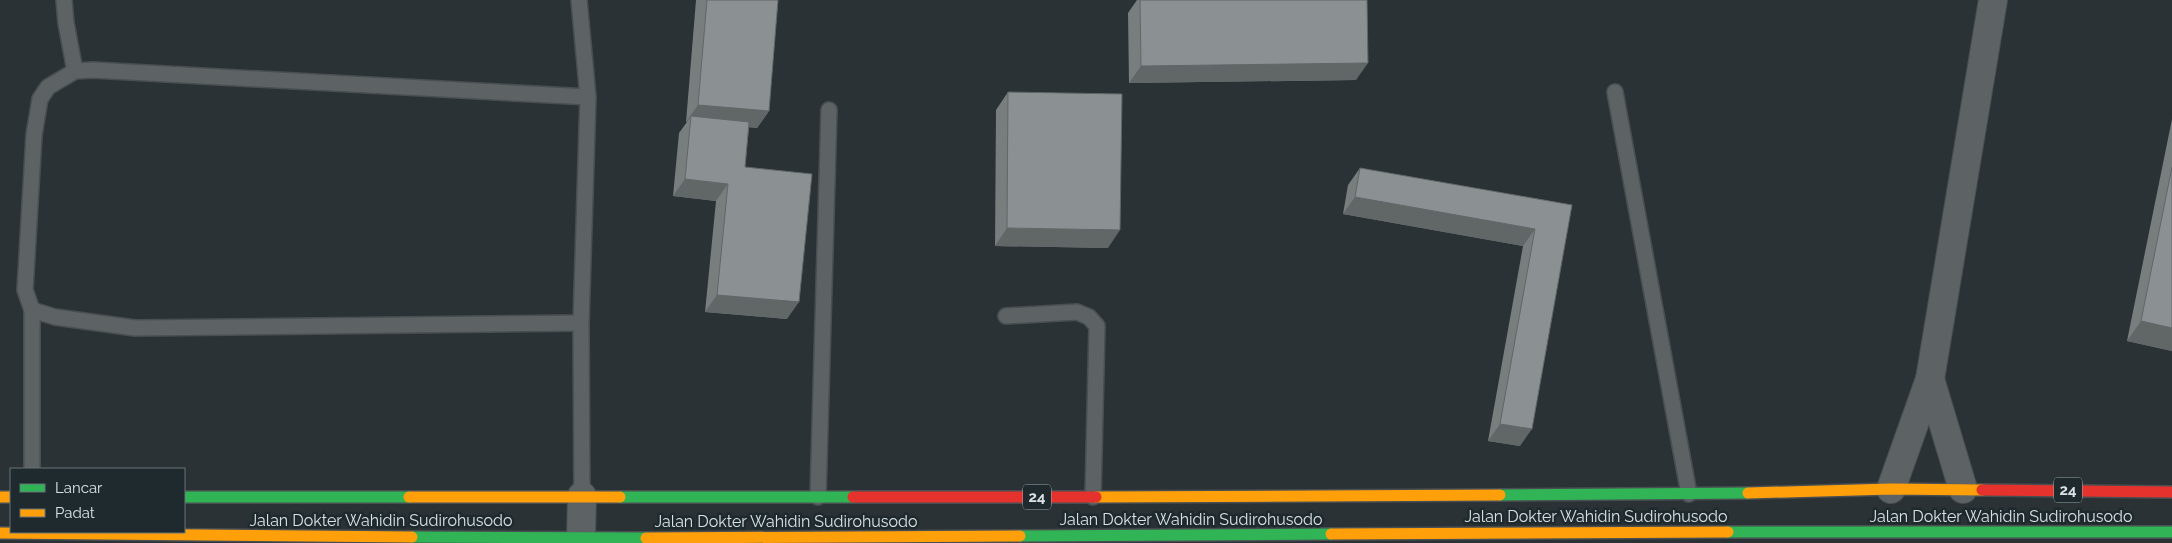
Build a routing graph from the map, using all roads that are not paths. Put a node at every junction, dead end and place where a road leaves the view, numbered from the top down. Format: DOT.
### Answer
graph roads {
  1 [pos="64,0"];
  2 [pos="579,0"];
  3 [pos="1993,0"];
  4 [pos="75,71"];
  5 [pos="1615,92"];
  6 [pos="588,97"];
  7 [pos="828,110"];
  8 [pos="32,310"];
  9 [pos="1006,316"];
  10 [pos="581,323"];
  11 [pos="1930,379"];
  12 [pos="32,468"];
  13 [pos="2172,492"];
  14 [pos="1891,493"];
  15 [pos="1690,494"];
  16 [pos="185,496"];
  17 [pos="582,496"];
  18 [pos="818,497"];
  19 [pos="1093,497"];
  20 [pos="1964,497"];
  21 [pos="1968,532"];
  22 [pos="2172,532"];
  23 [pos="0,533"];
  24 [pos="1888,533"];
  25 [pos="1681,537"];
  26 [pos="1715,537"];
  27 [pos="581,538"];
  28 [pos="1343,538"];
  1 -- 4 [label="lane"];
  2 -- 6 [label="lane"];
  3 -- 11 [label="street"];
  4 -- 6 [label="lane"];
  4 -- 8 [label="lane"];
  5 -- 15 [label="lane"];
  6 -- 10 [label="lane"];
  7 -- 18 [label="lane"];
  8 -- 10 [label="lane"];
  8 -- 12 [label="lane"];
  9 -- 19 [label="lane"];
  10 -- 17 [label="lane"];
  11 -- 14 [label="street"];
  11 -- 20 [label="street"];
  13 -- 20 [label="highway, Jalan Dokter Wahidin Sudirohusodo / 24"];
  14 -- 15 [label="highway, Jalan Dokter Wahidin Sudirohusodo / 24"];
  14 -- 20 [label="highway, Jalan Dokter Wahidin Sudirohusodo / 24"];
  15 -- 19 [label="highway, Jalan Dokter Wahidin Sudirohusodo / 24"];
  16 -- 17 [label="highway, Jalan Dokter Wahidin Sudirohusodo / 24"];
  17 -- 18 [label="highway, Jalan Dokter Wahidin Sudirohusodo / 24"];
  17 -- 27 [label="street"];
  18 -- 19 [label="highway, Jalan Dokter Wahidin Sudirohusodo / 24"];
  21 -- 22 [label="highway, Jalan Dokter Wahidin Sudirohusodo"];
  21 -- 24 [label="highway, Jalan Dokter Wahidin Sudirohusodo"];
  23 -- 27 [label="highway, Jalan Dokter Wahidin Sudirohusodo"];
  24 -- 26 [label="highway, Jalan Dokter Wahidin Sudirohusodo"];
  25 -- 26 [label="highway, Jalan Dokter Wahidin Sudirohusodo"];
  25 -- 28 [label="highway, Jalan Dokter Wahidin Sudirohusodo"];
  27 -- 28 [label="highway, Jalan Dokter Wahidin Sudirohusodo"];
}
